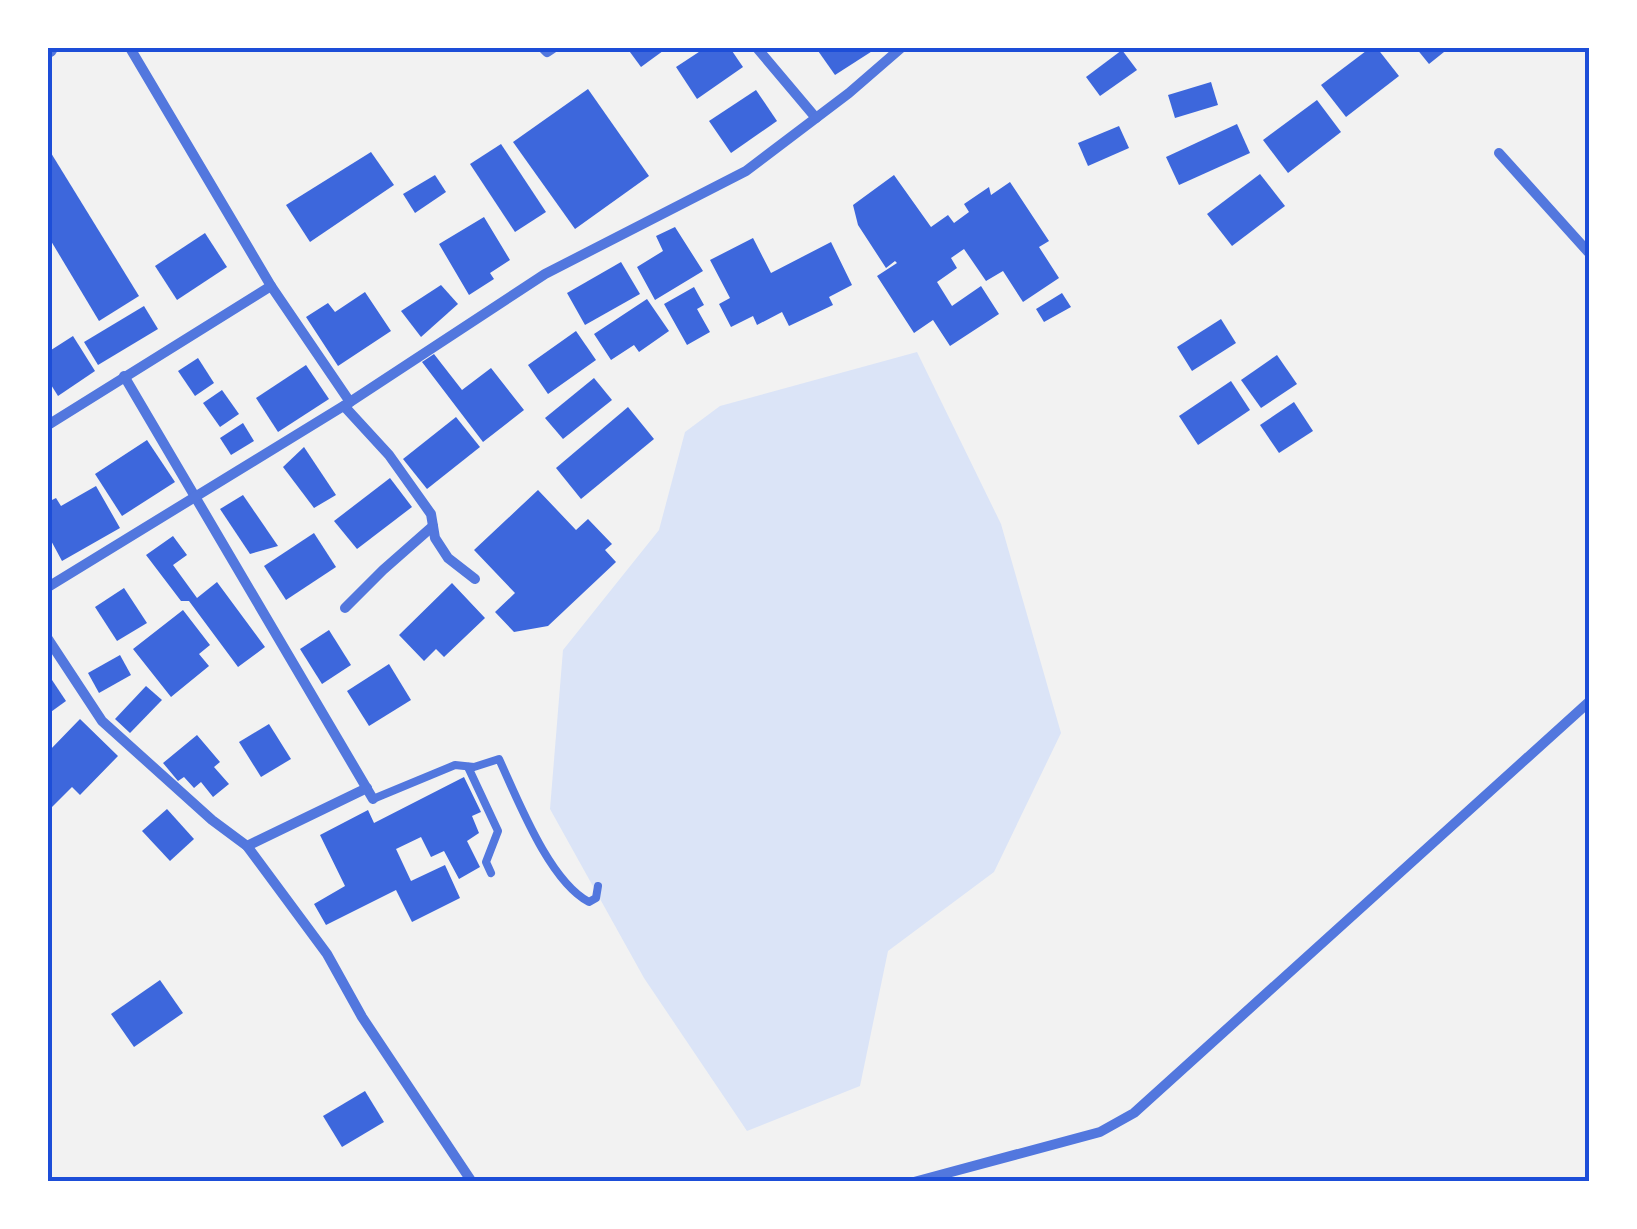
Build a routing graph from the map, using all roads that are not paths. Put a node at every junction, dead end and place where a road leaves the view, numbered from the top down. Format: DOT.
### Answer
graph roads {
  1 [pos="130,48"];
  2 [pos="544,48"];
  3 [pos="554,48"];
  4 [pos="758,48"];
  5 [pos="901,48"];
  6 [pos="816,118"];
  7 [pos="1499,154"];
  8 [pos="1590,254"];
  9 [pos="271,286"];
  10 [pos="124,376"];
  11 [pos="347,404"];
  12 [pos="48,425"];
  13 [pos="196,496"];
  14 [pos="433,526"];
  15 [pos="475,579"];
  16 [pos="48,587"];
  17 [pos="345,608"];
  18 [pos="48,640"];
  19 [pos="1590,701"];
  20 [pos="468,767"];
  21 [pos="370,794"];
  22 [pos="247,846"];
  23 [pos="491,873"];
  24 [pos="598,886"];
  25 [pos="472,1182"];
  26 [pos="914,1182"];
  1 -- 9 [label="street"];
  2 -- 3 [label="street"];
  4 -- 6 [label="street"];
  5 -- 6 [label="street"];
  6 -- 11 [label="street"];
  7 -- 8 [label="street"];
  9 -- 10 [label="street"];
  9 -- 11 [label="street"];
  10 -- 12 [label="street"];
  10 -- 13 [label="street"];
  11 -- 13 [label="street"];
  11 -- 14 [label="street"];
  13 -- 16 [label="street"];
  13 -- 21 [label="street"];
  14 -- 15 [label="street"];
  14 -- 17 [label="street"];
  18 -- 22 [label="street"];
  19 -- 26 [label="street"];
  20 -- 21 [label="lane"];
  20 -- 23 [label="lane"];
  20 -- 24 [label="lane"];
  21 -- 22 [label="street"];
  22 -- 25 [label="street"];
}
